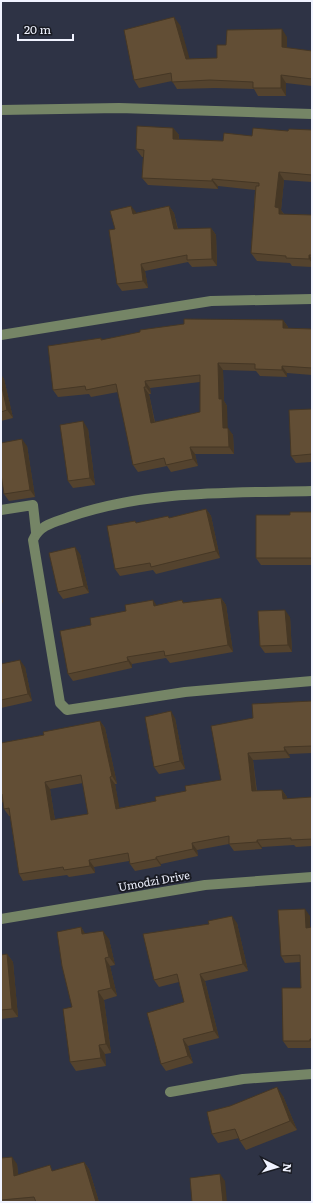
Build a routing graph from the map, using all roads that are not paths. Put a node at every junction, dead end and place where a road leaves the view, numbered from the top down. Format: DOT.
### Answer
graph roads {
  1 [pos="1,110"];
  2 [pos="312,114"];
  3 [pos="312,299"];
  4 [pos="1,334"];
  5 [pos="312,491"];
  6 [pos="1,510"];
  7 [pos="36,532"];
  8 [pos="312,681"];
  9 [pos="312,877"];
  10 [pos="1,920"];
  11 [pos="312,1074"];
  12 [pos="170,1092"];
  1 -- 2 [label="street"];
  3 -- 4 [label="street"];
  5 -- 7 [label="street"];
  6 -- 7 [label="street"];
  7 -- 8 [label="street"];
  9 -- 10 [label="street, Umodzi Drive"];
  11 -- 12 [label="street"];
}
